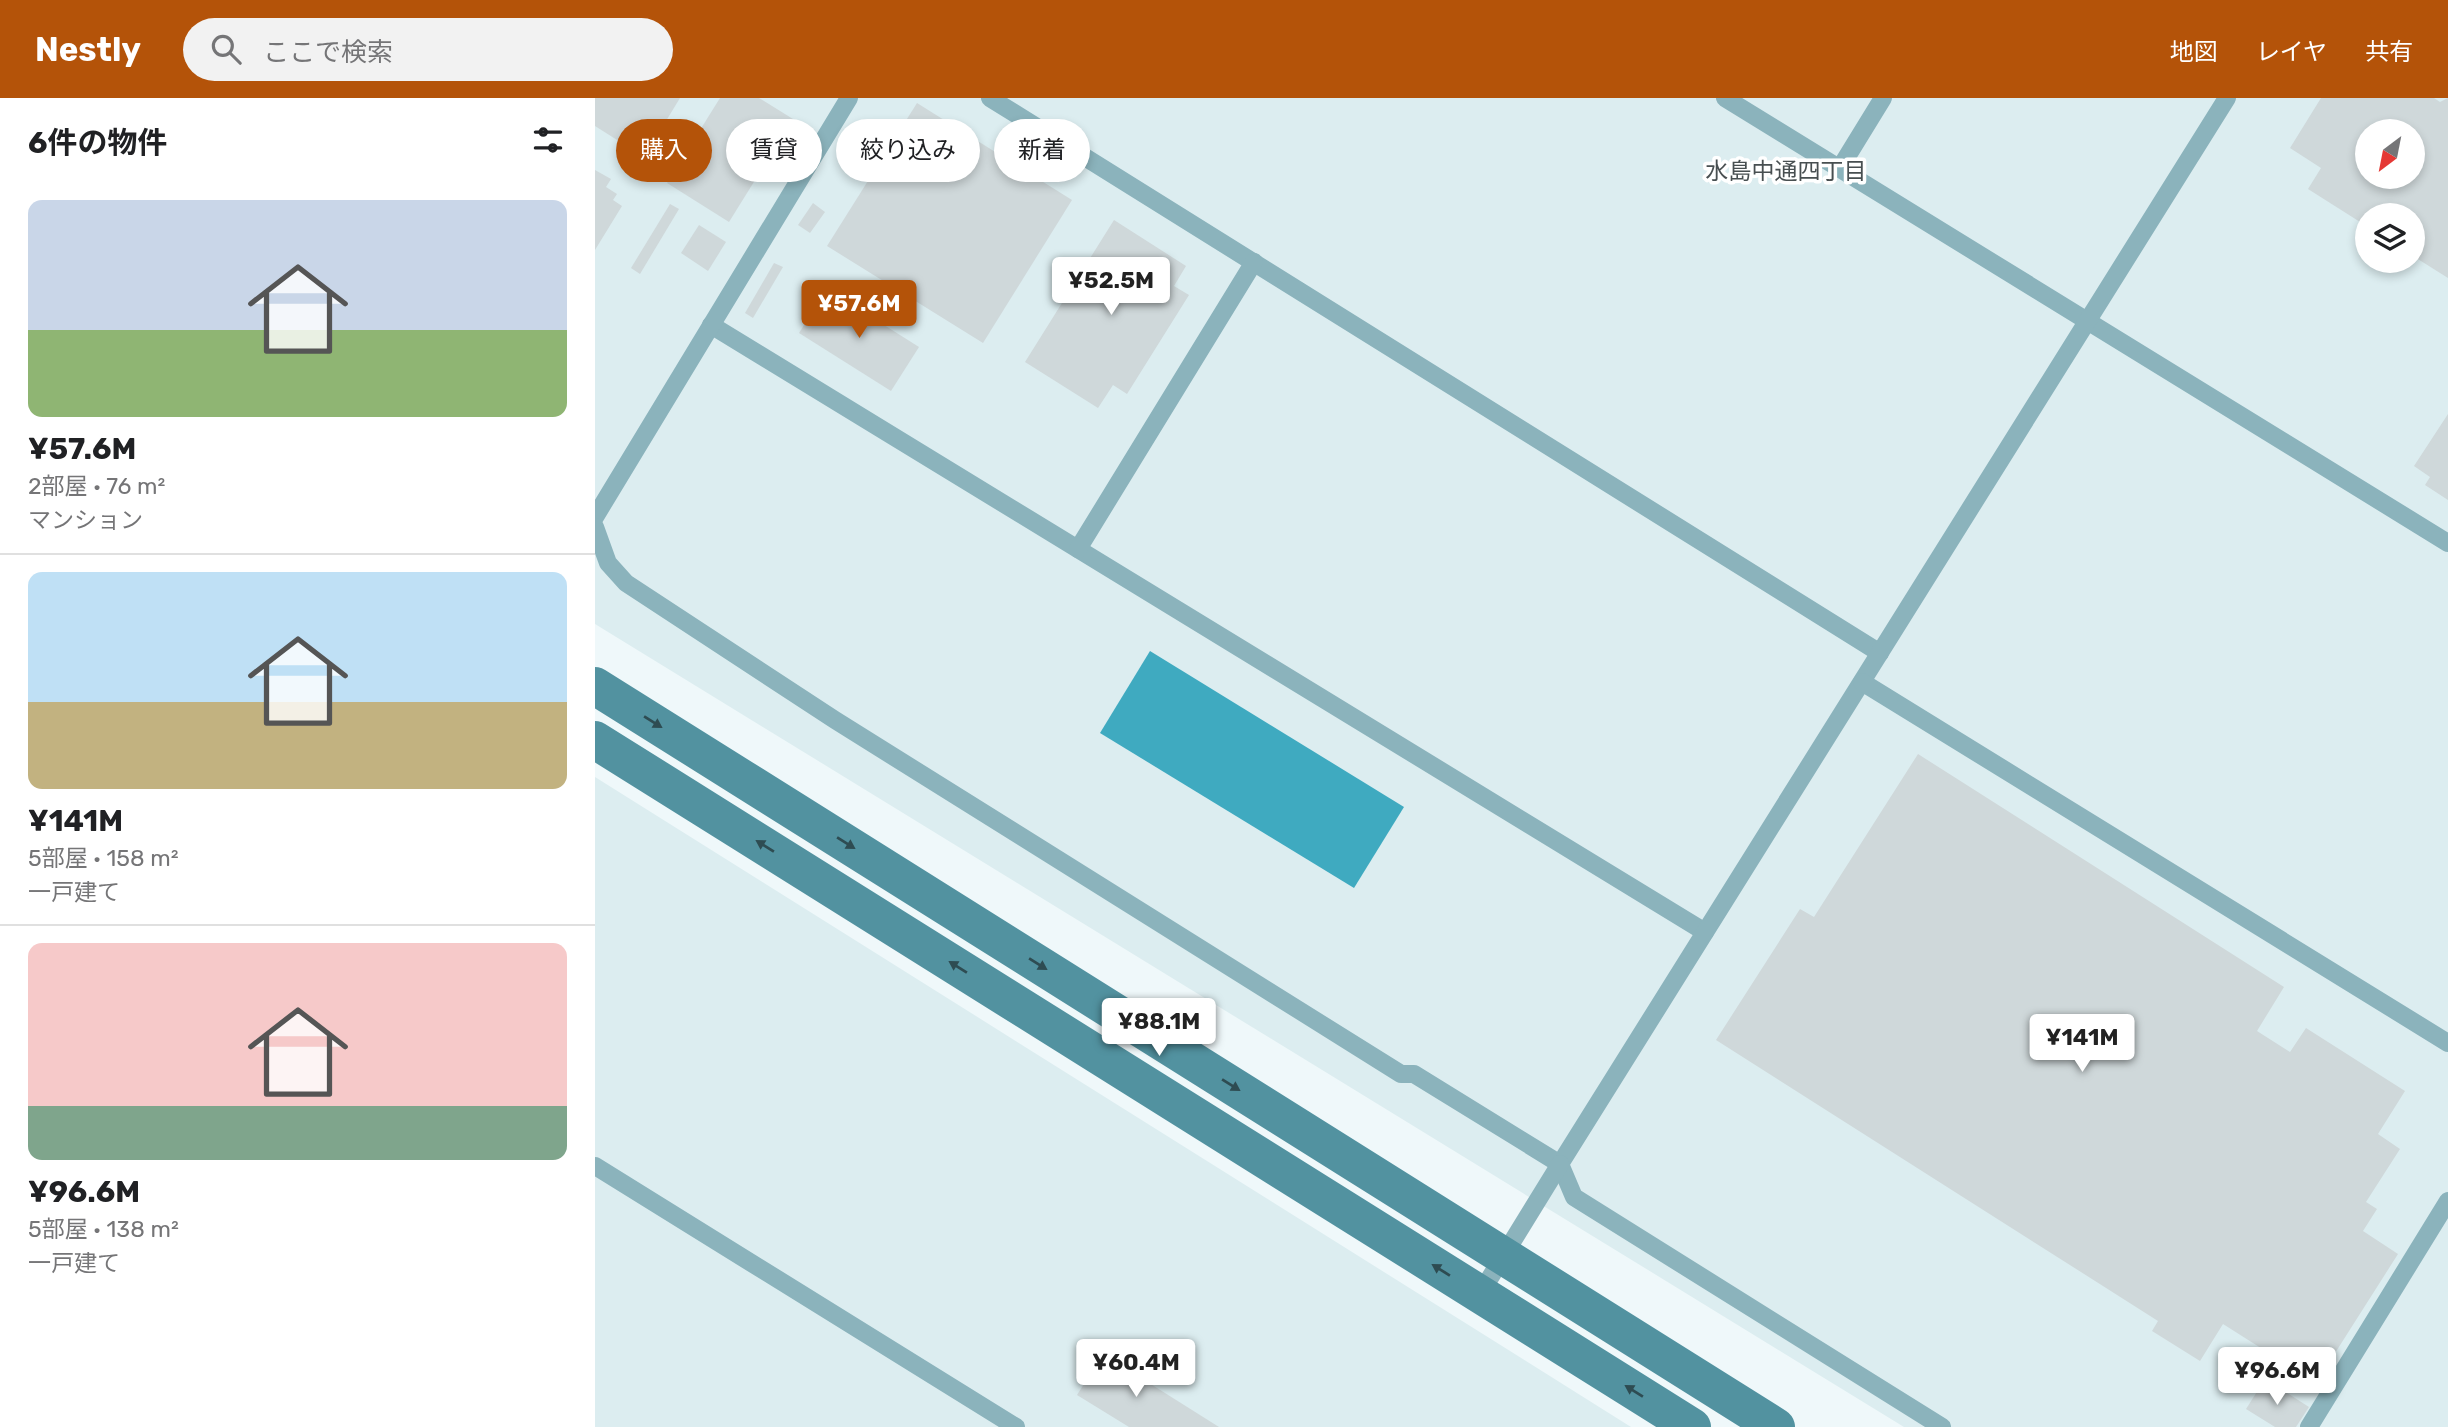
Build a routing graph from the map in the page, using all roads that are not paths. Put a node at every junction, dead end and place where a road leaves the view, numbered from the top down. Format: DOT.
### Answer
graph roads {
  1 [pos="849,98"];
  2 [pos="990,98"];
  3 [pos="1725,98"];
  4 [pos="1883,98"];
  5 [pos="2227,98"];
  6 [pos="1840,167"];
  7 [pos="1254,262"];
  8 [pos="2088,320"];
  9 [pos="711,325"];
  10 [pos="595,517"];
  11 [pos="595,527"];
  12 [pos="2448,543"];
  13 [pos="1078,549"];
  14 [pos="1880,653"];
  15 [pos="1862,682"];
  16 [pos="595,686"];
  17 [pos="595,740"];
  18 [pos="1705,932"];
  19 [pos="2448,1043"];
  20 [pos="1560,1164"];
  21 [pos="595,1166"];
  22 [pos="2448,1201"];
  23 [pos="1503,1255"];
  24 [pos="1480,1294"];
  25 [pos="1016,1427"];
  26 [pos="1692,1427"];
  27 [pos="1776,1427"];
  28 [pos="1942,1427"];
  29 [pos="2309,1427"];
  1 -- 9 [label="lane"];
  2 -- 7 [label="lane"];
  3 -- 6 [label="lane"];
  4 -- 6 [label="lane"];
  5 -- 8 [label="lane"];
  6 -- 8 [label="lane"];
  7 -- 13 [label="lane"];
  7 -- 14 [label="lane"];
  8 -- 12 [label="lane"];
  8 -- 14 [label="lane"];
  9 -- 10 [label="lane"];
  9 -- 13 [label="lane"];
  11 -- 20 [label="lane"];
  13 -- 18 [label="lane"];
  14 -- 15 [label="lane"];
  15 -- 18 [label="lane"];
  15 -- 19 [label="lane"];
  16 -- 23 [label="street, one-way"];
  24 -- 17 [label="street, one-way"];
  18 -- 20 [label="lane"];
  20 -- 23 [label="lane"];
  20 -- 28 [label="lane"];
  21 -- 25 [label="lane"];
  22 -- 29 [label="lane"];
  23 -- 24 [label="lane"];
  23 -- 27 [label="street"];
  26 -- 24 [label="street, one-way"];
}
